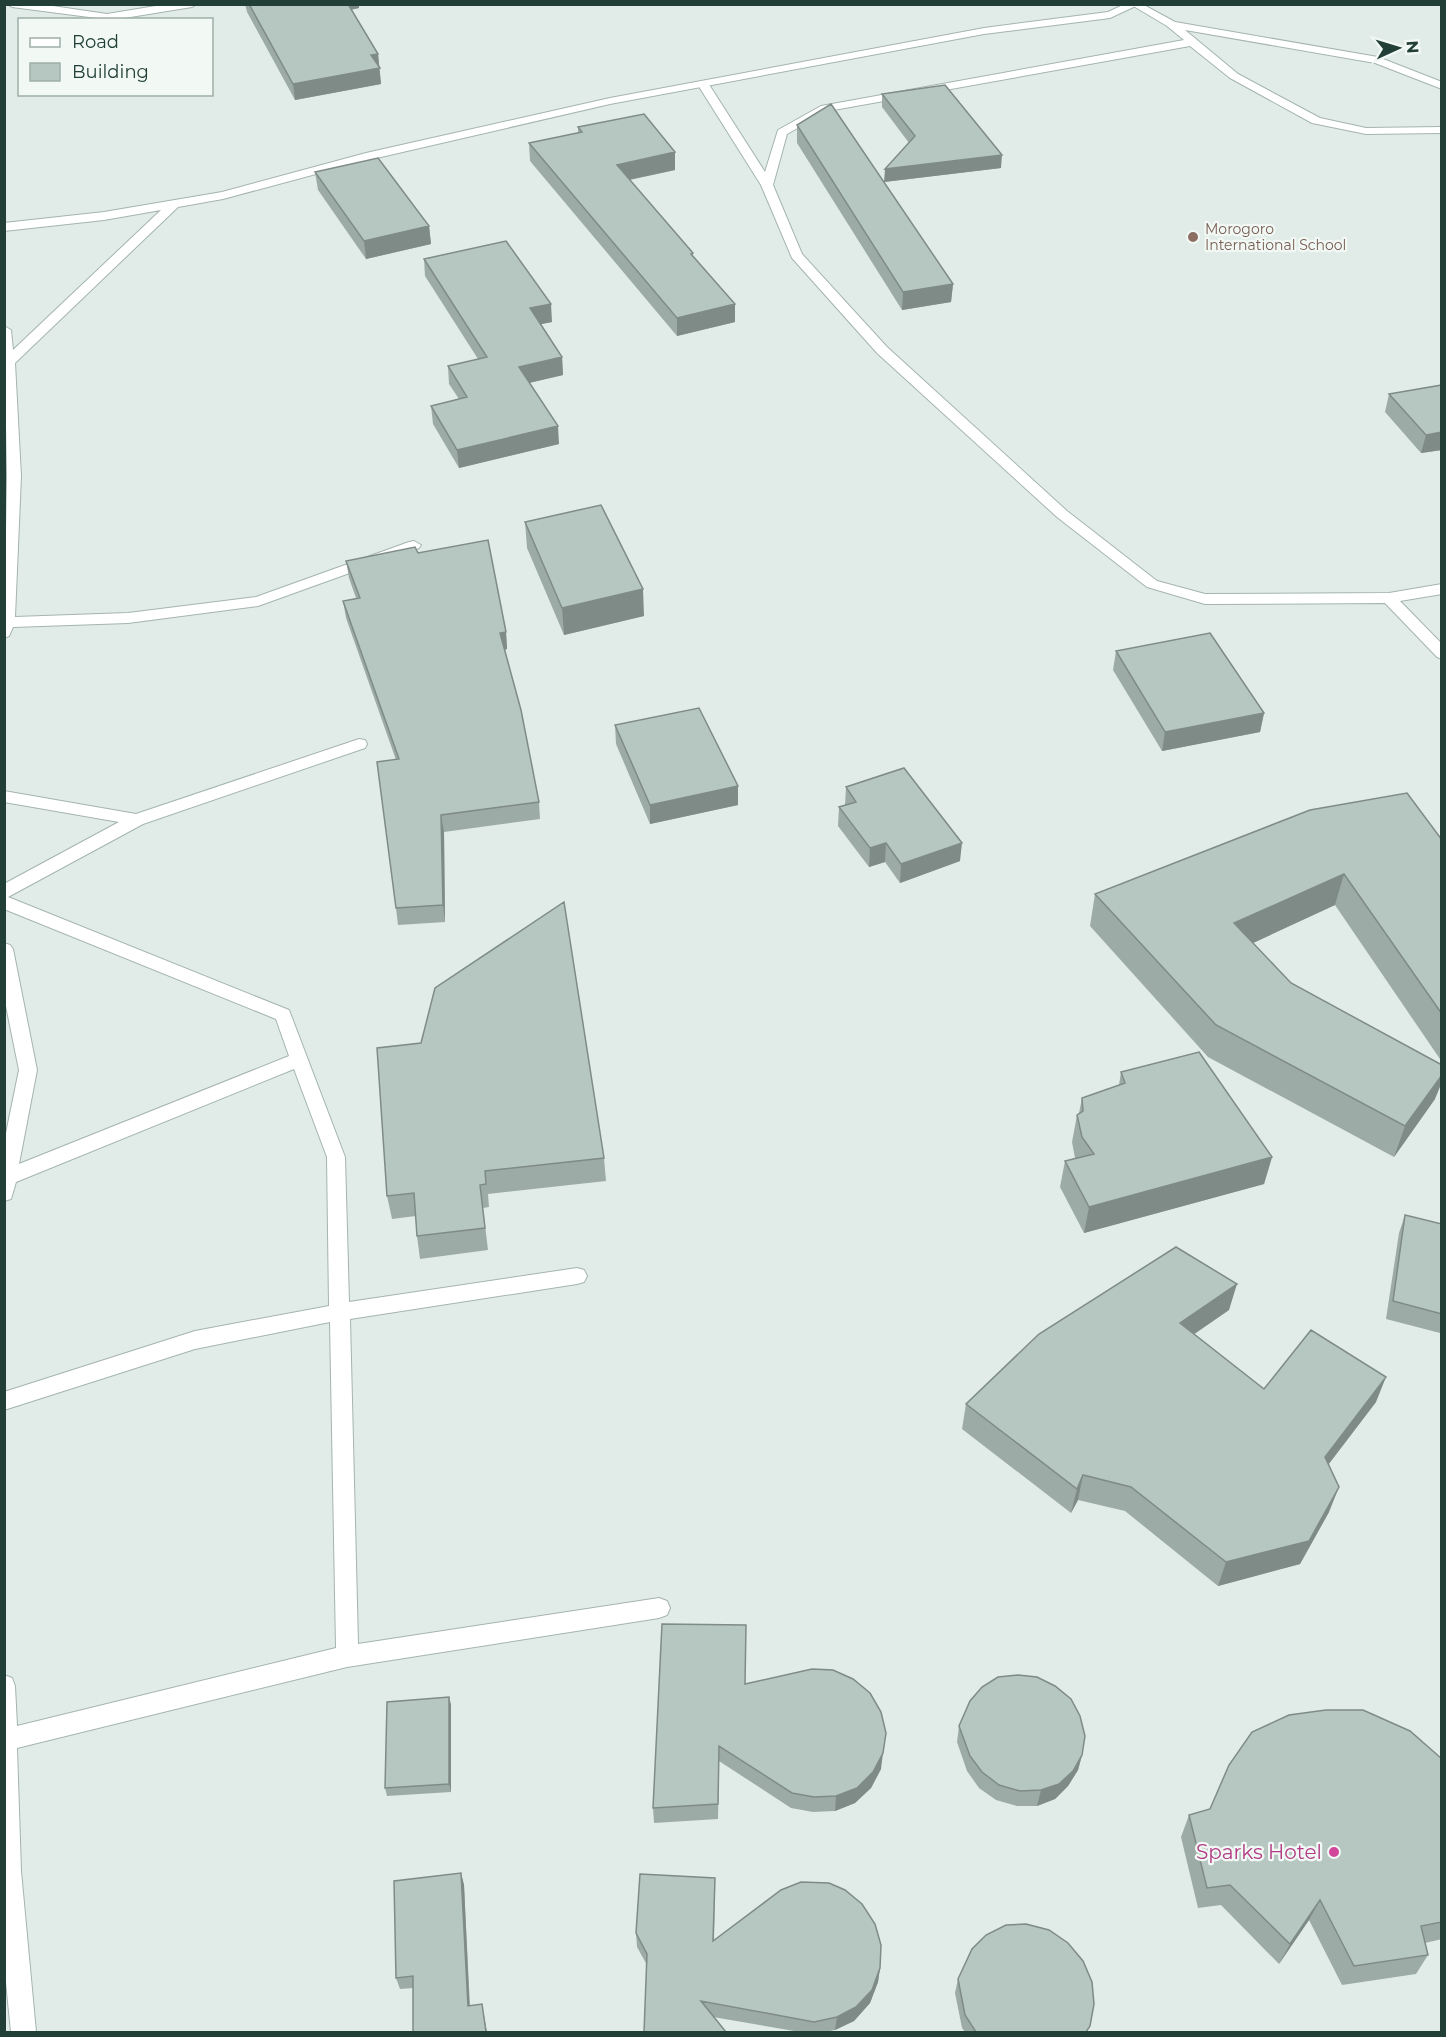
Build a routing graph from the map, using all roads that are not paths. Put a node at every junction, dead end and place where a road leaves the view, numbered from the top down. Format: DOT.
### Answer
graph roads {
  1 [pos="12,4"];
  2 [pos="192,4"];
  3 [pos="1135,4"];
  4 [pos="1171,24"];
  5 [pos="1192,42"];
  6 [pos="704,85"];
  7 [pos="1442,86"];
  8 [pos="1442,130"];
  9 [pos="767,185"];
  10 [pos="176,203"];
  11 [pos="4,227"];
  12 [pos="4,330"];
  13 [pos="9,361"];
  14 [pos="414,545"];
  15 [pos="1442,589"];
  16 [pos="1389,598"];
  17 [pos="6,627"];
  18 [pos="1442,654"];
  19 [pos="359,744"];
  20 [pos="4,796"];
  21 [pos="137,820"];
  22 [pos="4,892"];
  23 [pos="4,902"];
  24 [pos="4,949"];
  25 [pos="299,1060"];
  26 [pos="6,1186"];
  27 [pos="577,1276"];
  28 [pos="339,1312"];
  29 [pos="4,1401"];
  30 [pos="658,1608"];
  31 [pos="347,1656"];
  32 [pos="4,1686"];
  33 [pos="6,1740"];
  34 [pos="24,2032"];
  1 -- 2 [label="street"];
  3 -- 4 [label="street"];
  3 -- 6 [label="street"];
  4 -- 5 [label="street"];
  4 -- 7 [label="street"];
  5 -- 8 [label="street"];
  5 -- 9 [label="street"];
  6 -- 9 [label="street"];
  6 -- 10 [label="street"];
  9 -- 16 [label="street"];
  10 -- 11 [label="street"];
  10 -- 13 [label="street"];
  12 -- 13 [label="street"];
  13 -- 17 [label="street"];
  14 -- 17 [label="street"];
  15 -- 16 [label="street"];
  16 -- 18 [label="street"];
  19 -- 21 [label="street"];
  20 -- 21 [label="street"];
  21 -- 22 [label="street"];
  23 -- 25 [label="street"];
  24 -- 26 [label="street"];
  25 -- 26 [label="street"];
  25 -- 28 [label="street"];
  27 -- 28 [label="street"];
  28 -- 29 [label="street"];
  28 -- 31 [label="street"];
  30 -- 31 [label="street"];
  31 -- 33 [label="street"];
  32 -- 33 [label="street"];
  33 -- 34 [label="street"];
}
